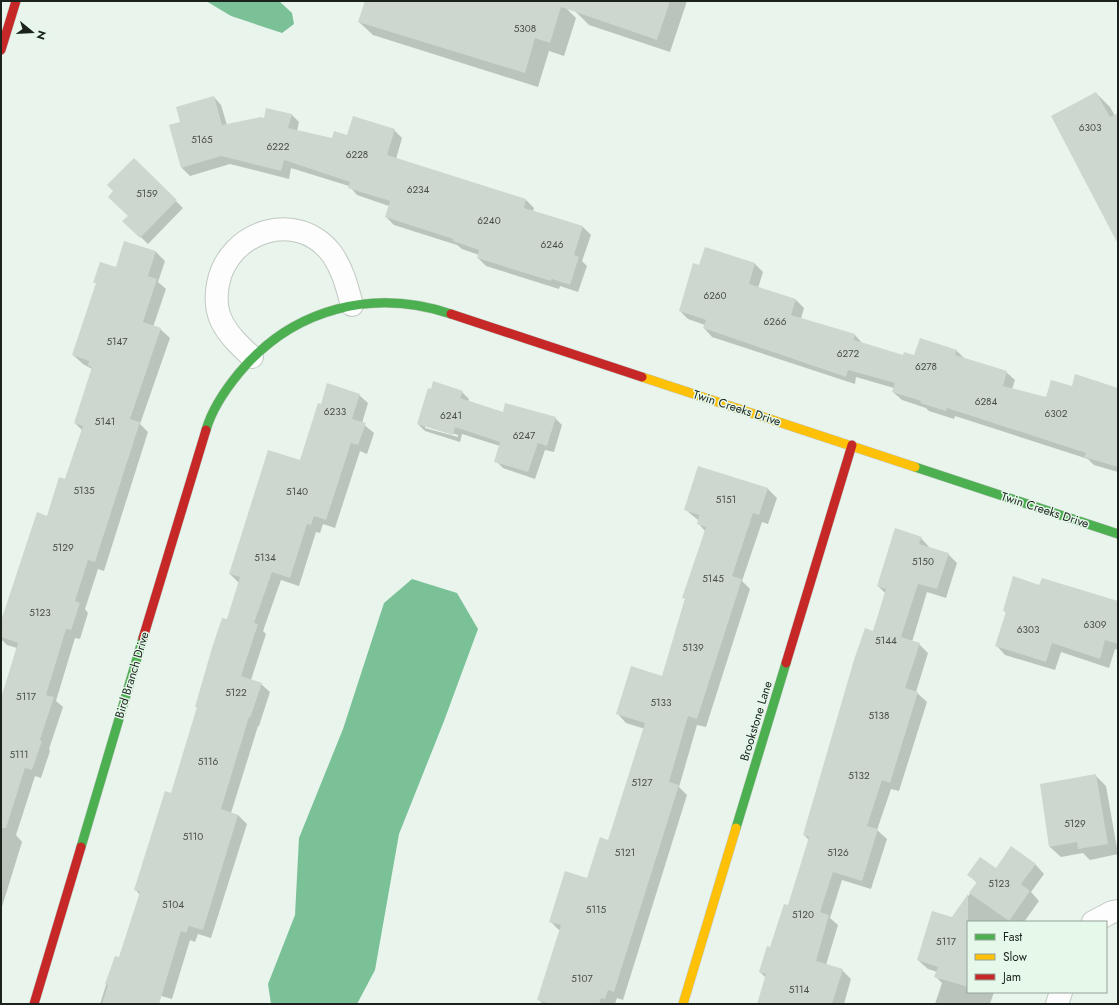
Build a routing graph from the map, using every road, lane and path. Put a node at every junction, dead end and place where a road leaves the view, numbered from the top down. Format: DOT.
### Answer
graph roads {
  1 [pos="16,1"];
  2 [pos="1,50"];
  3 [pos="352,305"];
  4 [pos="297,324"];
  5 [pos="252,357"];
  6 [pos="852,445"];
  7 [pos="1118,534"];
  8 [pos="1118,911"];
  9 [pos="1094,921"];
  10 [pos="1061,993"];
  11 [pos="34,1004"];
  12 [pos="683,1004"];
  13 [pos="1057,1004"];
  1 -- 2 [label="street"];
  3 -- 4 [label="street, Twin Creeks Drive"];
  3 -- 5 [label="street"];
  3 -- 6 [label="street, Twin Creeks Drive"];
  4 -- 5 [label="street, Bird Branch Drive"];
  5 -- 11 [label="street, Bird Branch Drive"];
  6 -- 7 [label="street, Twin Creeks Drive"];
  6 -- 12 [label="street, Brookstone Lane"];
  8 -- 9 [label="street"];
  10 -- 13 [label="street"];
}
